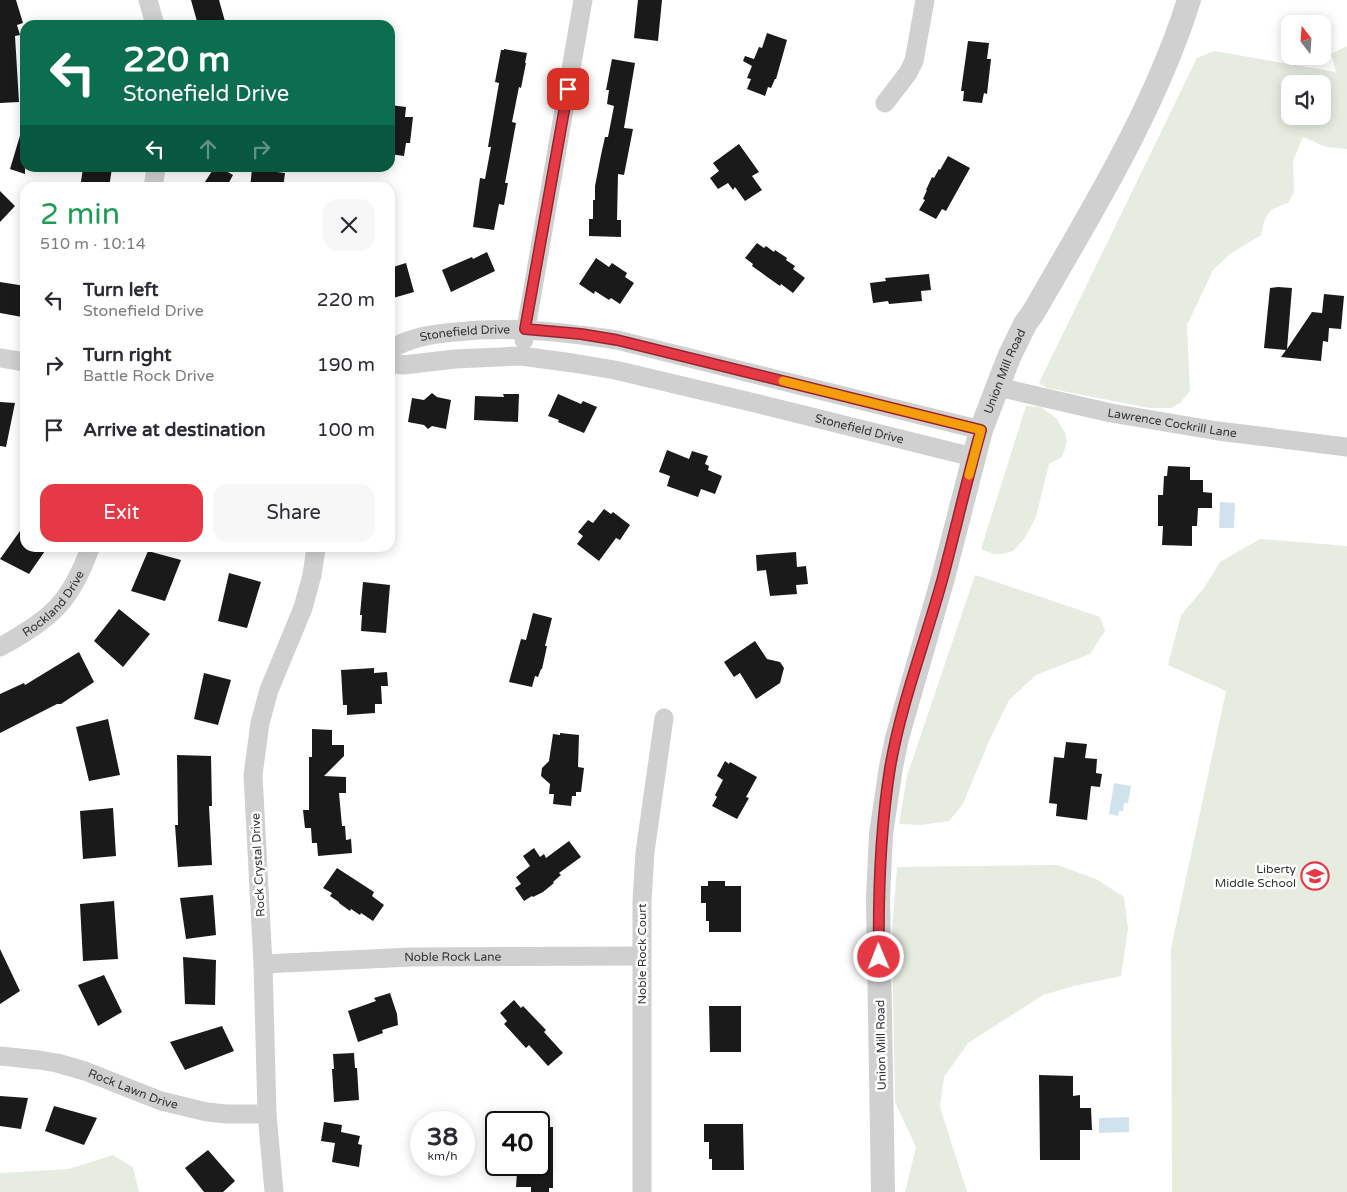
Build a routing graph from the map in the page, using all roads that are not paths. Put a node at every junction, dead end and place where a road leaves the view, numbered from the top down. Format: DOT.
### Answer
graph roads {
  1 [pos="148,0"];
  2 [pos="583,0"];
  3 [pos="925,0"];
  4 [pos="1189,0"];
  5 [pos="154,20"];
  6 [pos="885,103"];
  7 [pos="525,329"];
  8 [pos="395,346"];
  9 [pos="522,356"];
  10 [pos="0,358"];
  11 [pos="20,361"];
  12 [pos="395,364"];
  13 [pos="998,387"];
  14 [pos="981,430"];
  15 [pos="1347,447"];
  16 [pos="973,457"];
  17 [pos="88,552"];
  18 [pos="315,552"];
  19 [pos="0,647"];
  20 [pos="664,718"];
  21 [pos="642,956"];
  22 [pos="263,964"];
  23 [pos="0,1056"];
  24 [pos="267,1114"];
  25 [pos="274,1192"];
  26 [pos="642,1192"];
  27 [pos="883,1192"];
  1 -- 5 [label="street"];
  2 -- 7 [label="street"];
  3 -- 6 [label="street"];
  4 -- 13 [label="street, Union Mill Road"];
  7 -- 8 [label="street, Stonefield Drive"];
  7 -- 9 [label="street"];
  7 -- 14 [label="street, Stonefield Drive"];
  9 -- 12 [label="street, Stonefield Drive"];
  9 -- 16 [label="street, Stonefield Drive"];
  10 -- 11 [label="street"];
  13 -- 14 [label="street, Union Mill Road"];
  13 -- 15 [label="street, Lawrence Cockrill Lane"];
  14 -- 16 [label="street, Union Mill Road"];
  16 -- 27 [label="street, Union Mill Road"];
  17 -- 19 [label="street, Rockland Drive"];
  18 -- 22 [label="street, Rock Crystal Drive"];
  20 -- 21 [label="street, Noble Rock Court"];
  21 -- 22 [label="street, Noble Rock Lane"];
  21 -- 26 [label="street, Noble Rock Court"];
  22 -- 24 [label="street, Rock Crystal Drive"];
  23 -- 24 [label="street, Rock Lawn Drive"];
  24 -- 25 [label="street, Rock Crystal Drive"];
}
